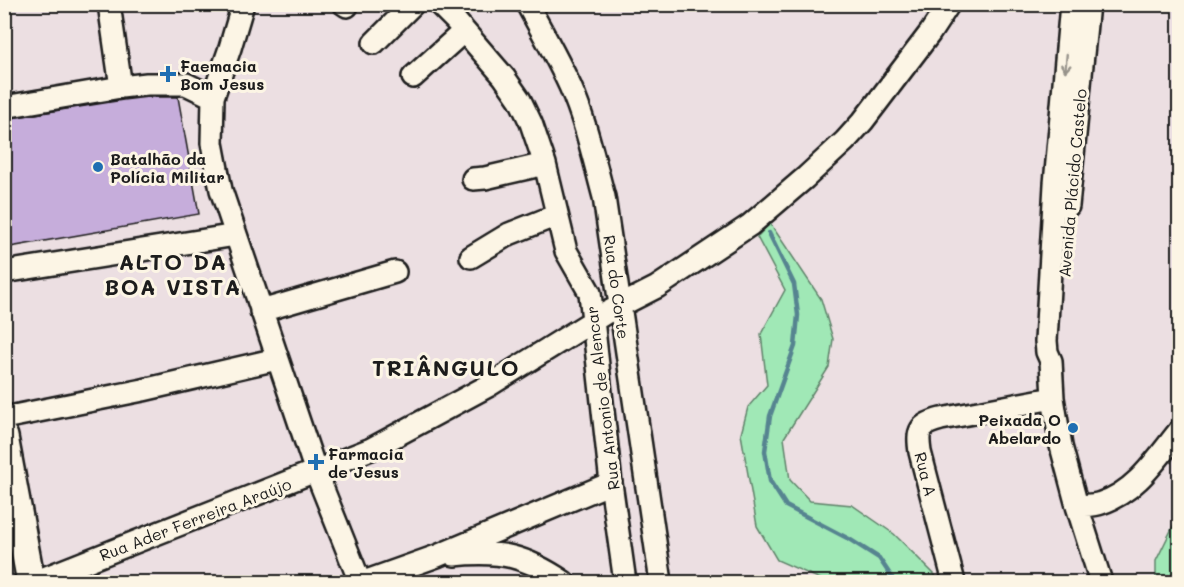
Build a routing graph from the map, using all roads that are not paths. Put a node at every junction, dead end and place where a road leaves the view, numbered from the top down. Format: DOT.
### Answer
graph roads {
  1 [pos="109,4"];
  2 [pos="243,4"];
  3 [pos="413,4"];
  4 [pos="439,4"];
  5 [pos="527,4"];
  6 [pos="949,4"];
  7 [pos="1071,4"];
  8 [pos="1089,4"];
  9 [pos="464,31"];
  10 [pos="1077,31"];
  11 [pos="374,44"];
  12 [pos="413,76"];
  13 [pos="122,87"];
  14 [pos="213,97"];
  15 [pos="4,107"];
  16 [pos="544,164"];
  17 [pos="474,179"];
  18 [pos="557,215"];
  19 [pos="236,235"];
  20 [pos="471,257"];
  21 [pos="4,272"];
  22 [pos="395,272"];
  23 [pos="619,307"];
  24 [pos="261,311"];
  25 [pos="593,322"];
  26 [pos="277,359"];
  27 [pos="1053,398"];
  28 [pos="4,417"];
  29 [pos="1179,430"];
  30 [pos="4,437"];
  31 [pos="316,472"];
  32 [pos="611,483"];
  33 [pos="1077,506"];
  34 [pos="437,556"];
  35 [pos="33,582"];
  36 [pos="362,582"];
  37 [pos="564,582"];
  38 [pos="625,582"];
  39 [pos="661,582"];
  40 [pos="954,582"];
  41 [pos="1101,582"];
  1 -- 13 [label="street"];
  2 -- 14 [label="street"];
  3 -- 11 [label="street"];
  4 -- 9 [label="street, Rua Antonio de Alencar"];
  5 -- 23 [label="street, Rua do Corte"];
  6 -- 23 [label="street, Rua Ader Ferreira Araújo"];
  7 -- 10 [label="street, Avenida Plácido Castelo"];
  8 -- 10 [label="street, Avenida Plácido Castelo"];
  9 -- 12 [label="street"];
  9 -- 16 [label="street, Rua Antonio de Alencar"];
  10 -- 27 [label="street, Avenida Plácido Castelo"];
  13 -- 14 [label="street"];
  13 -- 15 [label="street"];
  14 -- 19 [label="street"];
  16 -- 17 [label="street"];
  16 -- 18 [label="street, Rua Antonio de Alencar"];
  18 -- 20 [label="street"];
  18 -- 25 [label="street, Rua Antonio de Alencar"];
  19 -- 21 [label="street"];
  19 -- 24 [label="street"];
  22 -- 24 [label="street"];
  23 -- 25 [label="street, Rua Ader Ferreira Araújo"];
  23 -- 39 [label="street, Rua do Corte"];
  24 -- 26 [label="street"];
  25 -- 31 [label="street, Rua Ader Ferreira Araújo"];
  25 -- 32 [label="street, Rua Antonio de Alencar"];
  26 -- 28 [label="street"];
  26 -- 31 [label="street"];
  27 -- 33 [label="street, Avenida Plácido Castelo"];
  27 -- 40 [label="street, Rua A"];
  29 -- 33 [label="street"];
  30 -- 35 [label="main road"];
  31 -- 35 [label="street, Rua Ader Ferreira Araújo"];
  31 -- 36 [label="street"];
  32 -- 34 [label="street"];
  32 -- 38 [label="street, Rua Antonio de Alencar"];
  33 -- 41 [label="street, Avenida Plácido Castelo"];
  34 -- 36 [label="street"];
  34 -- 37 [label="street"];
}
